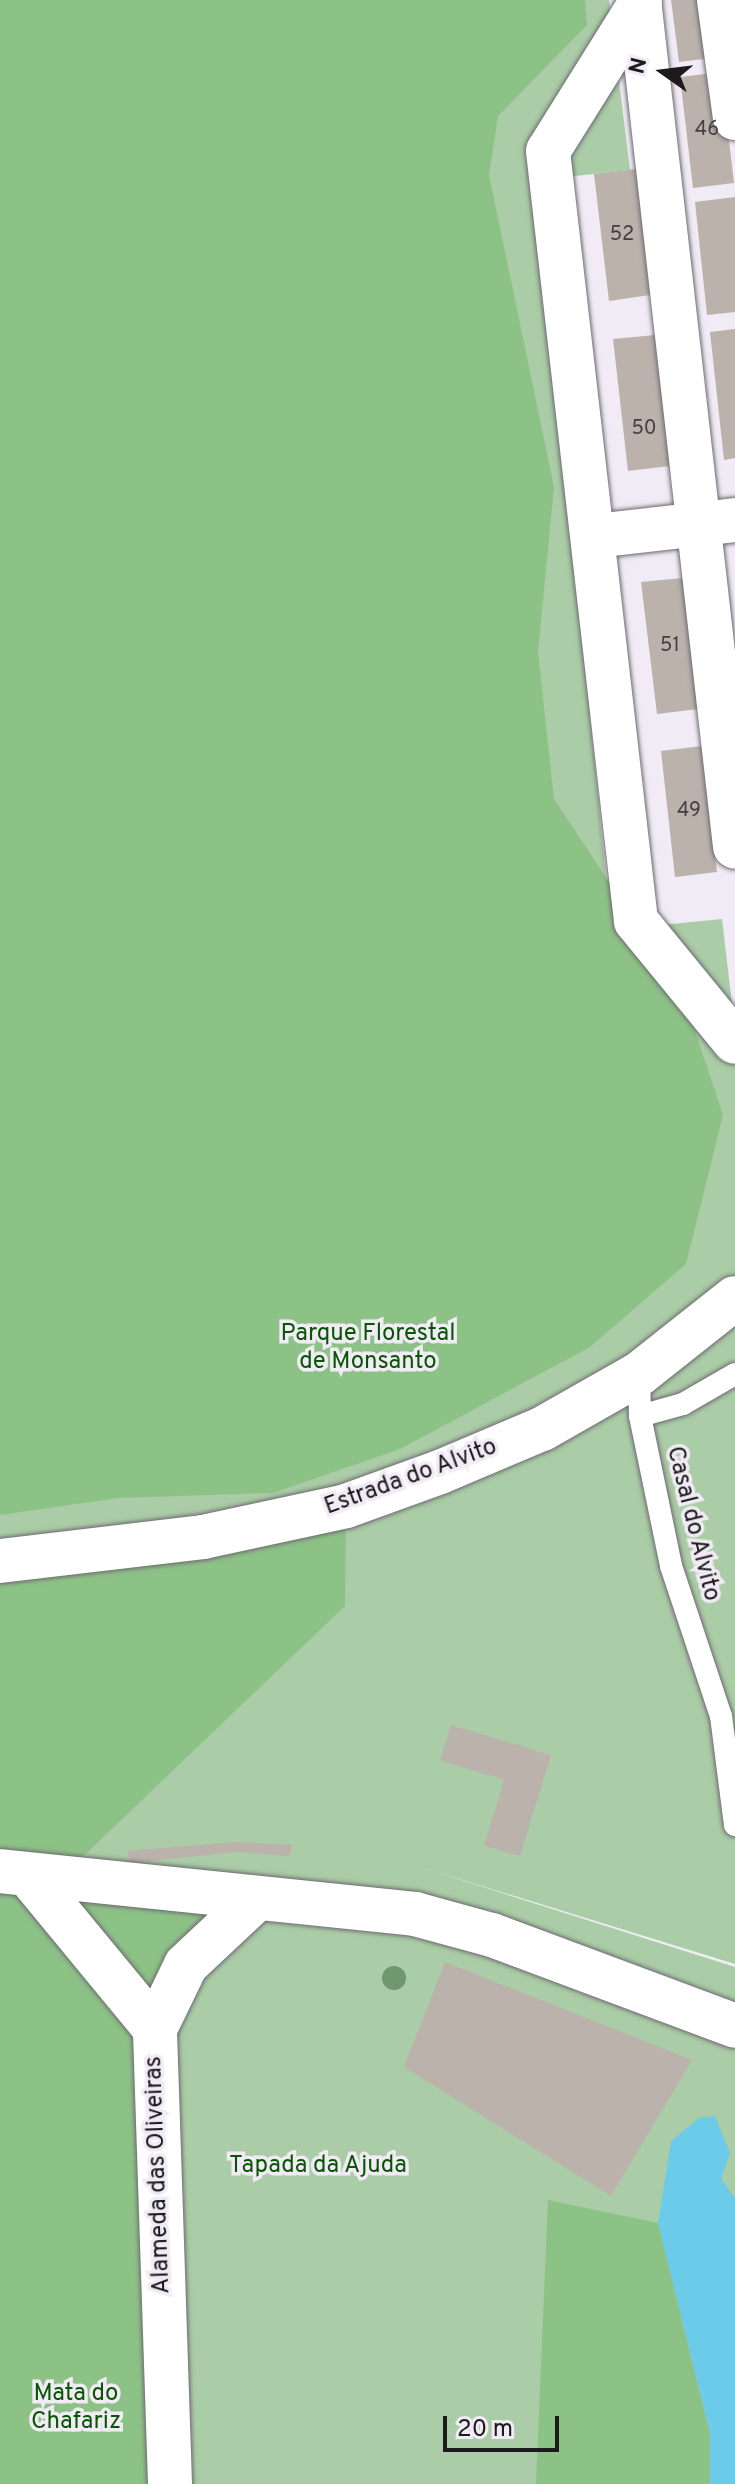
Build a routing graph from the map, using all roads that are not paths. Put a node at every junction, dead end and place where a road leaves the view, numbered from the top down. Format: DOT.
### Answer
graph roads {
  1 [pos="719,0"];
  2 [pos="640,2"];
  3 [pos="735,118"];
  4 [pos="717,522"];
  5 [pos="595,536"];
  6 [pos="735,847"];
  7 [pos="735,1042"];
  8 [pos="735,1298"];
  9 [pos="735,1374"];
  10 [pos="639,1395"];
  11 [pos="0,1561"];
  12 [pos="735,1825"];
  13 [pos="14,1874"];
  14 [pos="253,1902"];
  15 [pos="735,2026"];
  16 [pos="155,2029"];
  17 [pos="170,2484"];
  1 -- 3 [label="street"];
  2 -- 4 [label="street"];
  2 -- 5 [label="street"];
  4 -- 5 [label="street"];
  4 -- 6 [label="street"];
  5 -- 7 [label="street"];
  8 -- 10 [label="street, Estrada do Alvito"];
  9 -- 10 [label="lane"];
  10 -- 11 [label="street, Estrada do Alvito"];
  10 -- 12 [label="lane, Casal do Alvito"];
  13 -- 14 [label="street"];
  13 -- 16 [label="street"];
  14 -- 15 [label="street"];
  14 -- 16 [label="street, Alameda das Oliveiras"];
  16 -- 17 [label="street, Alameda das Oliveiras"];
}
